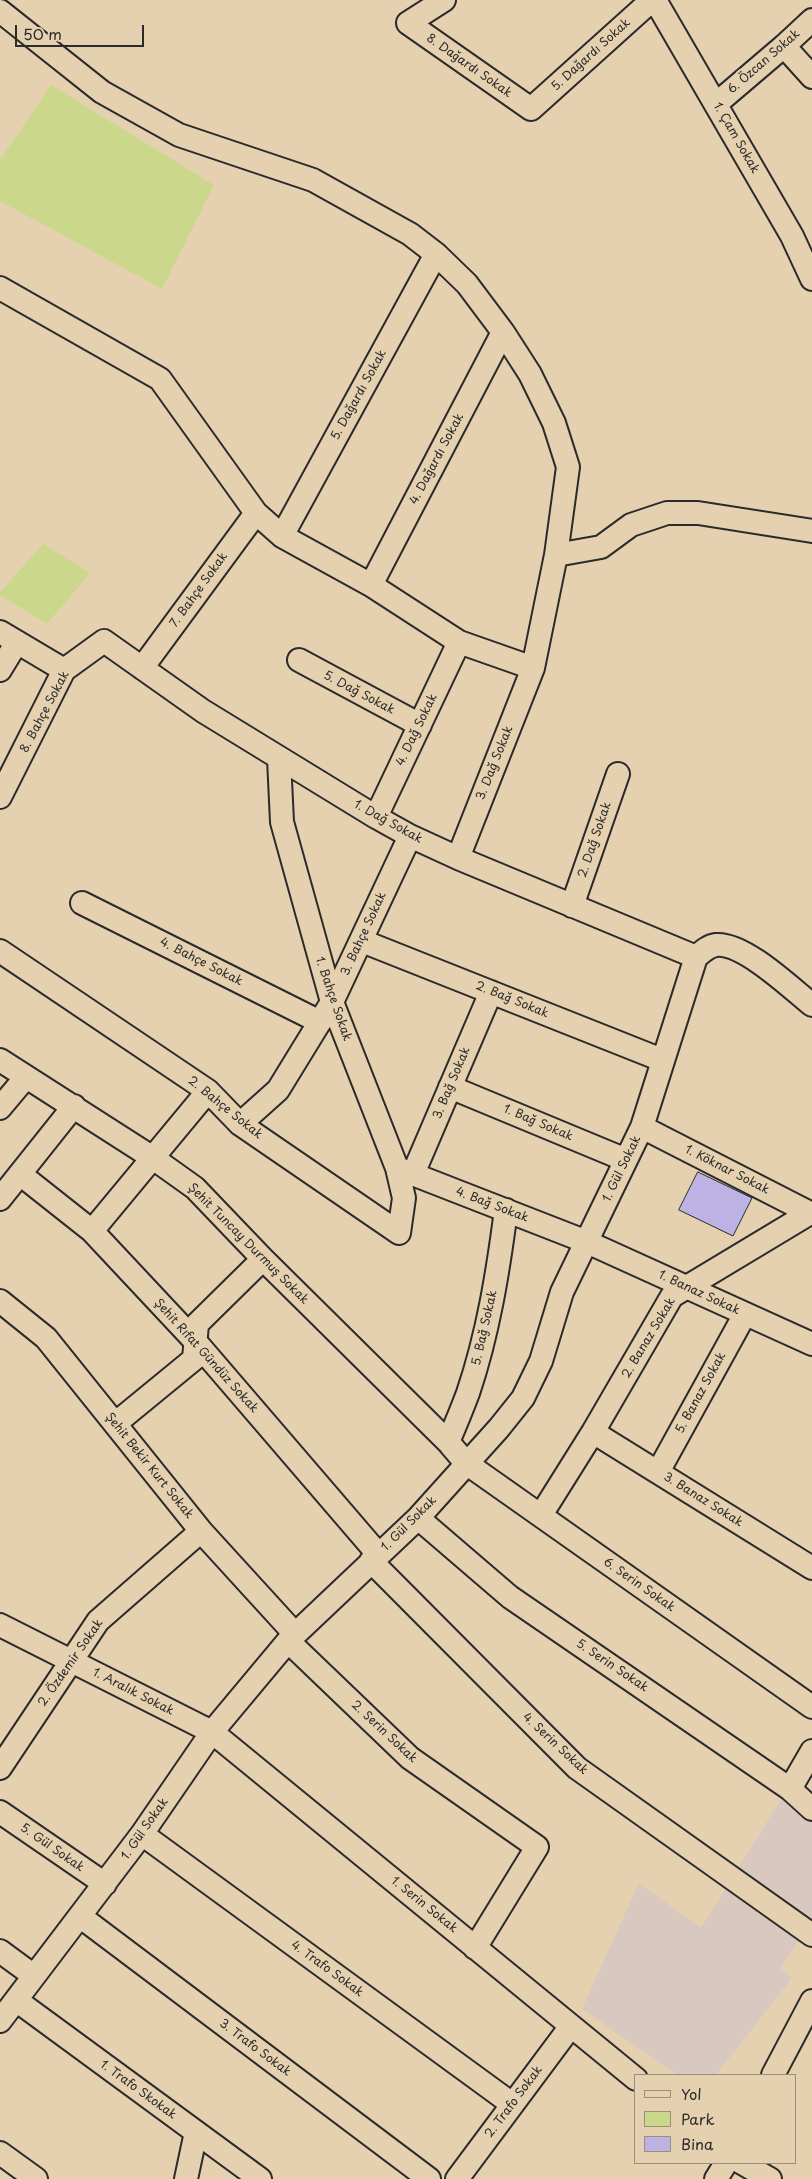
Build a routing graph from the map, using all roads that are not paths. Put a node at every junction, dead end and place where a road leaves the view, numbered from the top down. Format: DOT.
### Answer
graph roads {
  1 [pos="444,0"];
  2 [pos="653,0"];
  3 [pos="0,11"];
  4 [pos="812,20"];
  5 [pos="784,46"];
  6 [pos="812,77"];
  7 [pos="716,104"];
  8 [pos="531,109"];
  9 [pos="436,254"];
  10 [pos="812,279"];
  11 [pos="0,288"];
  12 [pos="503,332"];
  13 [pos="256,513"];
  14 [pos="812,531"];
  15 [pos="282,536"];
  16 [pos="556,555"];
  17 [pos="371,585"];
  18 [pos="8,637"];
  19 [pos="104,640"];
  20 [pos="459,642"];
  21 [pos="299,660"];
  22 [pos="142,668"];
  23 [pos="533,668"];
  24 [pos="0,670"];
  25 [pos="64,670"];
  26 [pos="420,725"];
  27 [pos="279,759"];
  28 [pos="618,774"];
  29 [pos="0,797"];
  30 [pos="376,817"];
  31 [pos="410,836"];
  32 [pos="458,858"];
  33 [pos="82,902"];
  34 [pos="572,906"];
  35 [pos="362,941"];
  36 [pos="0,951"];
  37 [pos="696,957"];
  38 [pos="491,992"];
  39 [pos="332,1002"];
  40 [pos="812,1005"];
  41 [pos="320,1022"];
  42 [pos="0,1060"];
  43 [pos="662,1060"];
  44 [pos="26,1077"];
  45 [pos="450,1087"];
  46 [pos="208,1091"];
  47 [pos="74,1106"];
  48 [pos="0,1108"];
  49 [pos="240,1124"];
  50 [pos="642,1127"];
  51 [pos="153,1158"];
  52 [pos="626,1160"];
  53 [pos="405,1171"];
  54 [pos="20,1174"];
  55 [pos="0,1199"];
  56 [pos="506,1210"];
  57 [pos="811,1213"];
  58 [pos="92,1231"];
  59 [pos="399,1233"];
  60 [pos="587,1242"];
  61 [pos="263,1259"];
  62 [pos="688,1288"];
  63 [pos="0,1301"];
  64 [pos="745,1314"];
  65 [pos="195,1341"];
  66 [pos="812,1344"];
  67 [pos="116,1423"];
  68 [pos="593,1432"];
  69 [pos="448,1442"];
  70 [pos="466,1463"];
  71 [pos="658,1472"];
  72 [pos="541,1515"];
  73 [pos="418,1518"];
  74 [pos="201,1531"];
  75 [pos="374,1558"];
  76 [pos="812,1568"];
  77 [pos="0,1625"];
  78 [pos="291,1638"];
  79 [pos="71,1661"];
  80 [pos="812,1707"];
  81 [pos="212,1732"];
  82 [pos="812,1751"];
  83 [pos="0,1768"];
  84 [pos="790,1788"];
  85 [pos="812,1808"];
  86 [pos="0,1812"];
  87 [pos="142,1834"];
  88 [pos="105,1884"];
  89 [pos="81,1917"];
  90 [pos="812,1935"];
  91 [pos="475,1948"];
  92 [pos="0,1951"];
  93 [pos="34,1976"];
  94 [pos="16,2000"];
  95 [pos="812,2001"];
  96 [pos="0,2021"];
  97 [pos="571,2026"];
  98 [pos="774,2074"];
  99 [pos="634,2077"];
  100 [pos="512,2104"];
  101 [pos="196,2132"];
  102 [pos="0,2153"];
  103 [pos="725,2164"];
  104 [pos="744,2164"];
  105 [pos="36,2179"];
  106 [pos="186,2179"];
  107 [pos="260,2179"];
  108 [pos="429,2179"];
  109 [pos="457,2179"];
  110 [pos="716,2179"];
  111 [pos="770,2179"];
  1 -- 8 [label="street, 8. Dağardı Sokak"];
  2 -- 7 [label="street, 1. Çam Sokak"];
  2 -- 8 [label="street, 5. Dağardı Sokak"];
  3 -- 9 [label="street, 3. Dağ Sokak"];
  4 -- 5 [label="street, 6. Özcan Sokak"];
  5 -- 6 [label="street"];
  5 -- 7 [label="street, 6. Özcan Sokak"];
  7 -- 10 [label="street, 1. Çam Sokak"];
  9 -- 12 [label="street, 3. Dağ Sokak"];
  9 -- 15 [label="street, 5. Dağardı Sokak"];
  11 -- 13 [label="street"];
  12 -- 16 [label="street, 3. Dağ Sokak"];
  12 -- 17 [label="street, 4. Dağardı Sokak"];
  13 -- 15 [label="street"];
  13 -- 22 [label="street, 7. Bahçe Sokak"];
  14 -- 16 [label="street"];
  15 -- 17 [label="street"];
  16 -- 23 [label="street, 3. Dağ Sokak"];
  17 -- 20 [label="street"];
  18 -- 24 [label="street"];
  18 -- 25 [label="street"];
  19 -- 22 [label="street, 1. Dağ Sokak"];
  19 -- 25 [label="street, 8. Bahçe Sokak"];
  20 -- 23 [label="street"];
  20 -- 26 [label="street, 4. Dağ Sokak"];
  21 -- 26 [label="street, 5. Dağ Sokak"];
  22 -- 27 [label="street, 1. Dağ Sokak"];
  23 -- 32 [label="street, 3. Dağ Sokak"];
  25 -- 29 [label="street, 8. Bahçe Sokak"];
  26 -- 30 [label="street, 4. Dağ Sokak"];
  27 -- 30 [label="street, 1. Dağ Sokak"];
  27 -- 39 [label="street, 1. Bahçe Sokak"];
  28 -- 34 [label="street, 2. Dağ Sokak"];
  30 -- 31 [label="street, 1. Dağ Sokak"];
  31 -- 32 [label="street, 1. Dağ Sokak"];
  31 -- 35 [label="street, 3. Bahçe Sokak"];
  32 -- 34 [label="street, 1. Dağ Sokak"];
  33 -- 41 [label="street, 4. Bahçe Sokak"];
  34 -- 37 [label="street, 1. Dağ Sokak"];
  35 -- 38 [label="street, 2. Bağ Sokak"];
  35 -- 39 [label="street, 3. Bahçe Sokak"];
  36 -- 46 [label="street, 2. Bahçe Sokak"];
  37 -- 40 [label="street"];
  37 -- 43 [label="street, 1. Gül Sokak"];
  38 -- 43 [label="street, 2. Bağ Sokak"];
  38 -- 45 [label="street, 3. Bağ Sokak"];
  39 -- 41 [label="street, 3. Bahçe Sokak"];
  39 -- 53 [label="street, 1. Bahçe Sokak"];
  41 -- 49 [label="street, 3. Bahçe Sokak"];
  42 -- 44 [label="street, Şehit Tuncay Durmuş Sokak"];
  43 -- 50 [label="street, 1. Gül Sokak"];
  44 -- 47 [label="street, Şehit Tuncay Durmuş Sokak"];
  44 -- 48 [label="street"];
  45 -- 52 [label="street, 1. Bağ Sokak"];
  45 -- 53 [label="street, 3. Bağ Sokak"];
  46 -- 49 [label="street, 2. Bahçe Sokak"];
  46 -- 51 [label="street"];
  47 -- 51 [label="street, Şehit Tuncay Durmuş Sokak"];
  47 -- 54 [label="street"];
  49 -- 59 [label="street, 2. Bahçe Sokak"];
  50 -- 52 [label="street, 1. Gül Sokak"];
  50 -- 57 [label="street, 1. Köknar Sokak"];
  51 -- 58 [label="street"];
  51 -- 61 [label="street, Şehit Tuncay Durmuş Sokak"];
  52 -- 60 [label="street, 1. Gül Sokak"];
  53 -- 56 [label="street, 4. Bağ Sokak"];
  53 -- 59 [label="street, 1. Bahçe Sokak"];
  54 -- 55 [label="street"];
  54 -- 58 [label="street, Şehit Rıfat Gündüz Sokak"];
  56 -- 60 [label="street, 4. Bağ Sokak"];
  56 -- 69 [label="street, 5. Bağ Sokak"];
  57 -- 62 [label="street, 2. Banaz Sokak"];
  58 -- 65 [label="street, Şehit Rıfat Gündüz Sokak"];
  60 -- 62 [label="street, 1. Banaz Sokak"];
  60 -- 70 [label="street, 1. Gül Sokak"];
  61 -- 65 [label="street"];
  61 -- 69 [label="street, Şehit Tuncay Durmuş Sokak"];
  62 -- 64 [label="street, 1. Banaz Sokak"];
  62 -- 68 [label="street, 2. Banaz Sokak"];
  63 -- 67 [label="street, Şehit Bekir Kurt Sokak"];
  64 -- 66 [label="street, 1. Banaz Sokak"];
  64 -- 71 [label="street, 5. Banaz Sokak"];
  65 -- 67 [label="street"];
  65 -- 75 [label="street, Şehit Rıfat Gündüz Sokak"];
  67 -- 74 [label="street, Şehit Bekir Kurt Sokak"];
  68 -- 71 [label="street, 3. Banaz Sokak"];
  68 -- 72 [label="street, 2. Banaz Sokak"];
  69 -- 70 [label="street, Şehit Tuncay Durmuş Sokak"];
  70 -- 72 [label="street, 6. Serin Sokak"];
  70 -- 73 [label="street, 1. Gül Sokak"];
  71 -- 76 [label="street, 3. Banaz Sokak"];
  72 -- 80 [label="street, 6. Serin Sokak"];
  73 -- 75 [label="street, 1. Gül Sokak"];
  73 -- 84 [label="street, 5. Serin Sokak"];
  74 -- 78 [label="street, Şehit Bekir Kurt Sokak"];
  74 -- 79 [label="street, 2. Özdemir Sokak"];
  75 -- 78 [label="street, 1. Gül Sokak"];
  75 -- 90 [label="street, 4. Serin Sokak"];
  77 -- 79 [label="street, 1. Aralık Sokak"];
  78 -- 81 [label="street, 1. Gül Sokak"];
  78 -- 91 [label="street, 2. Serin Sokak"];
  79 -- 81 [label="street, 1. Aralık Sokak"];
  79 -- 83 [label="street, 2. Özdemir Sokak"];
  81 -- 87 [label="street, 1. Gül Sokak"];
  81 -- 91 [label="street, 1. Serin Sokak"];
  82 -- 84 [label="street"];
  84 -- 85 [label="street, 5. Serin Sokak"];
  86 -- 88 [label="street, 5. Gül Sokak"];
  87 -- 88 [label="street, 1. Gül Sokak"];
  87 -- 100 [label="street, 4. Trafo Sokak"];
  88 -- 89 [label="street, 1. Gül Sokak"];
  89 -- 93 [label="street, 1. Gül Sokak"];
  89 -- 108 [label="street, 3. Trafo Sokak"];
  91 -- 97 [label="street, 1. Serin Sokak"];
  92 -- 93 [label="street"];
  93 -- 94 [label="street, 1. Gül Sokak"];
  94 -- 96 [label="street, 1. Gül Sokak"];
  94 -- 101 [label="street, 1. Trafo Skokak"];
  95 -- 98 [label="street"];
  97 -- 99 [label="street, 1. Serin Sokak"];
  97 -- 100 [label="street, 2. Trafo Sokak"];
  100 -- 109 [label="street, 2. Trafo Sokak"];
  101 -- 106 [label="street"];
  101 -- 107 [label="street, 1. Trafo Skokak"];
  102 -- 105 [label="street"];
  103 -- 110 [label="street"];
  104 -- 111 [label="street"];
}
